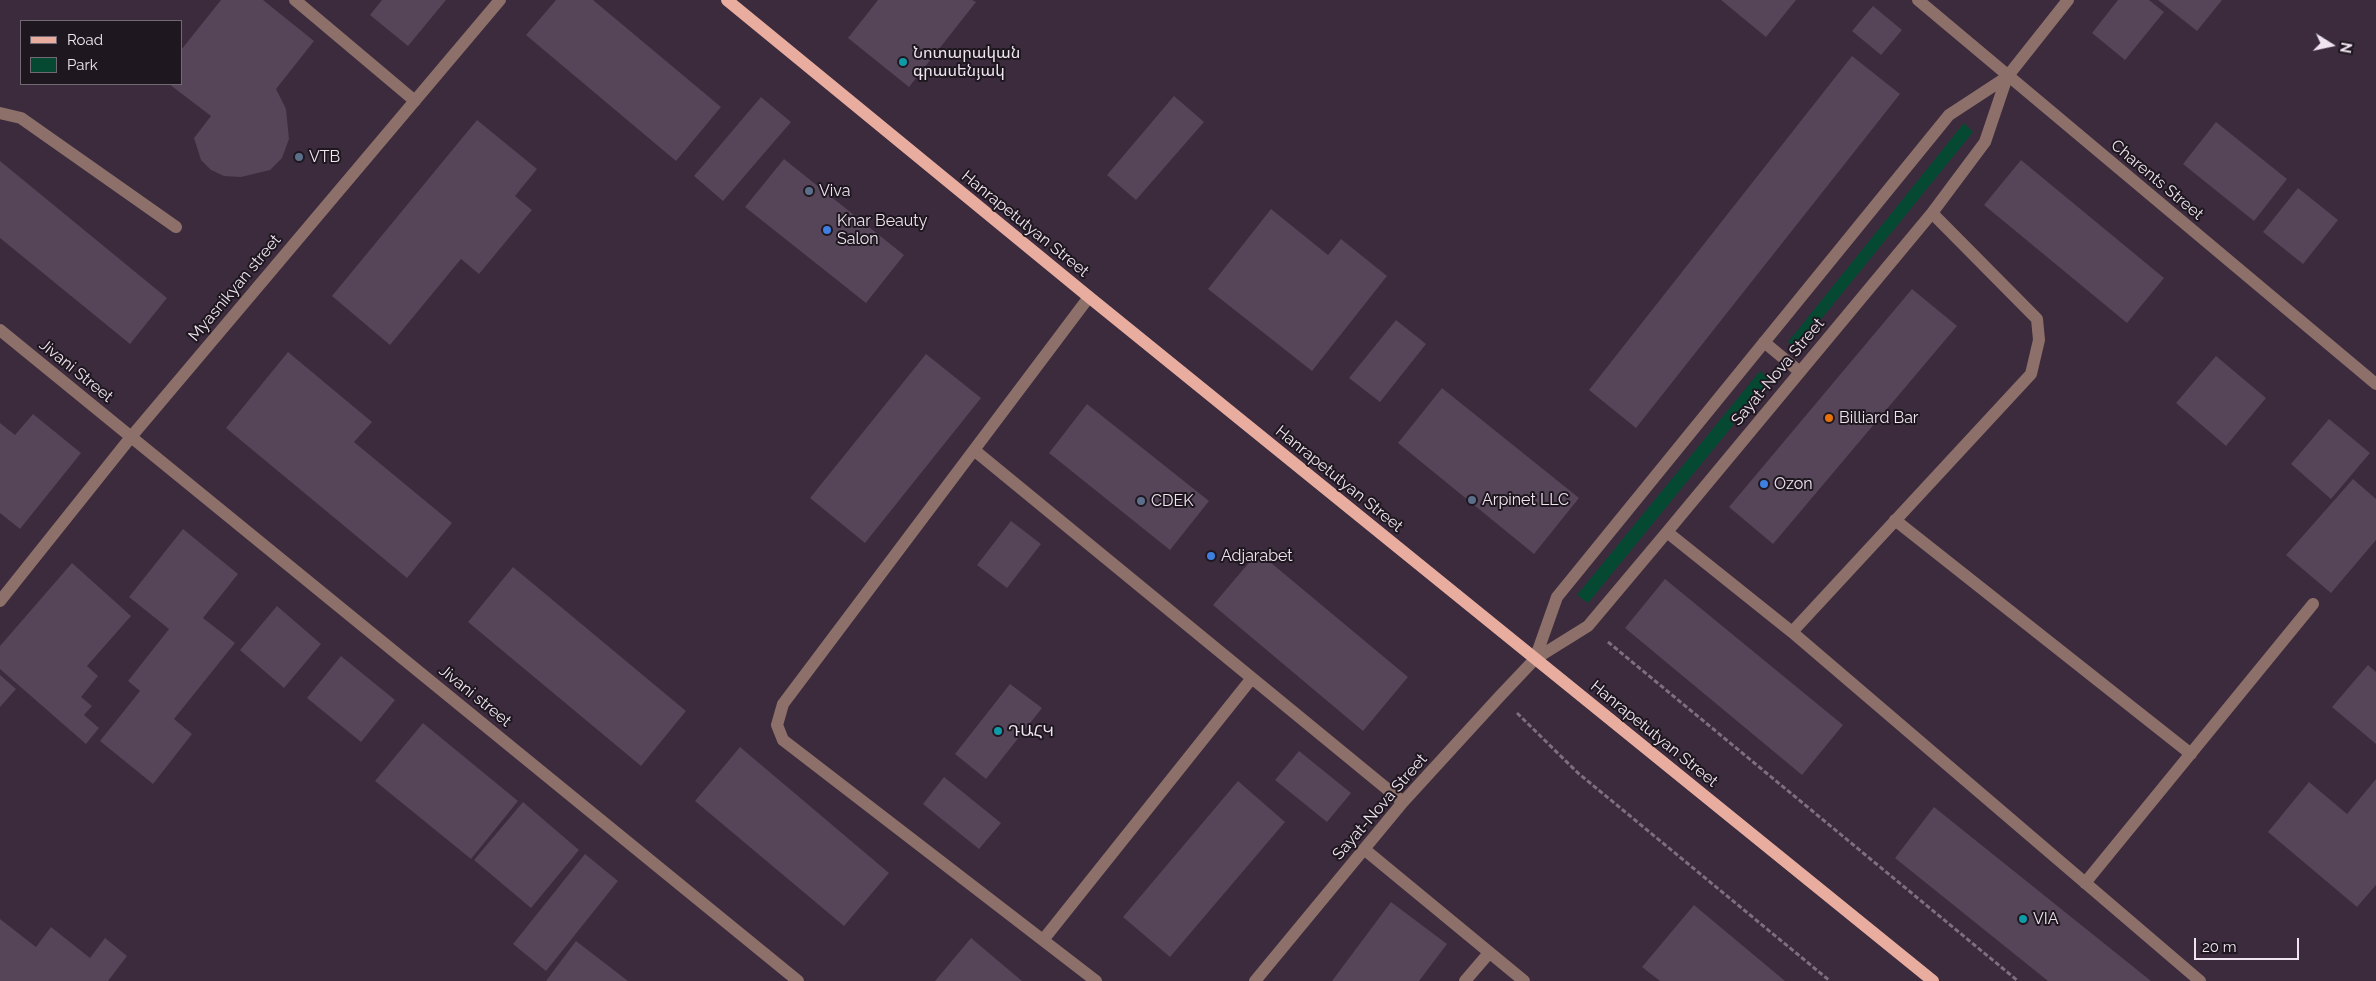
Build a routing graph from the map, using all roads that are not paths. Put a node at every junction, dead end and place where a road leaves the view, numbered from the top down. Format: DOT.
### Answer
graph roads {
  1 [pos="295,0"];
  2 [pos="500,0"];
  3 [pos="727,0"];
  4 [pos="1918,0"];
  5 [pos="2068,0"];
  6 [pos="2007,77"];
  7 [pos="414,101"];
  8 [pos="0,113"];
  9 [pos="1932,213"];
  10 [pos="176,227"];
  11 [pos="1088,297"];
  12 [pos="0,330"];
  13 [pos="1764,342"];
  14 [pos="1800,372"];
  15 [pos="2376,384"];
  16 [pos="131,437"];
  17 [pos="974,450"];
  18 [pos="1895,520"];
  19 [pos="1667,532"];
  20 [pos="0,601"];
  21 [pos="2313,604"];
  22 [pos="1792,632"];
  23 [pos="1535,658"];
  24 [pos="1252,678"];
  25 [pos="2191,754"];
  26 [pos="1404,802"];
  27 [pos="1364,849"];
  28 [pos="2085,883"];
  29 [pos="1043,940"];
  30 [pos="1489,953"];
  31 [pos="798,981"];
  32 [pos="1096,981"];
  33 [pos="1255,981"];
  34 [pos="1465,981"];
  35 [pos="1524,981"];
  36 [pos="1933,981"];
  37 [pos="2200,981"];
  1 -- 7 [label="street"];
  2 -- 7 [label="street, Myasnikyan street"];
  3 -- 11 [label="main road, Hanrapetutyan Street"];
  4 -- 6 [label="street, Charents Street"];
  5 -- 6 [label="street, Sayat-Nova Street"];
  6 -- 9 [label="street, Sayat-Nova Street"];
  6 -- 13 [label="street, Sayat-Nova Street"];
  6 -- 15 [label="street, Charents Street"];
  7 -- 16 [label="street, Myasnikyan street"];
  8 -- 10 [label="street"];
  9 -- 14 [label="street, Sayat-Nova Street"];
  9 -- 18 [label="street"];
  11 -- 17 [label="street"];
  11 -- 23 [label="main road, Hanrapetutyan Street"];
  12 -- 16 [label="street, Jivani Street"];
  13 -- 14 [label="street"];
  13 -- 23 [label="street, Sayat-Nova Street"];
  14 -- 19 [label="street, Sayat-Nova Street"];
  16 -- 20 [label="street, Myasnikyan street"];
  16 -- 31 [label="street, Jivani street"];
  17 -- 24 [label="street"];
  17 -- 29 [label="street"];
  18 -- 22 [label="street"];
  18 -- 25 [label="street"];
  19 -- 22 [label="street"];
  19 -- 23 [label="street, Sayat-Nova Street"];
  21 -- 25 [label="street"];
  22 -- 28 [label="street"];
  23 -- 26 [label="street, Sayat-Nova Street"];
  23 -- 36 [label="main road, Hanrapetutyan Street"];
  24 -- 26 [label="street"];
  24 -- 29 [label="street"];
  25 -- 28 [label="street"];
  26 -- 27 [label="street, Sayat-Nova Street"];
  27 -- 30 [label="street"];
  27 -- 33 [label="street, Sayat-Nova Street"];
  28 -- 37 [label="street"];
  29 -- 32 [label="street"];
  30 -- 34 [label="street"];
  30 -- 35 [label="street"];
}
